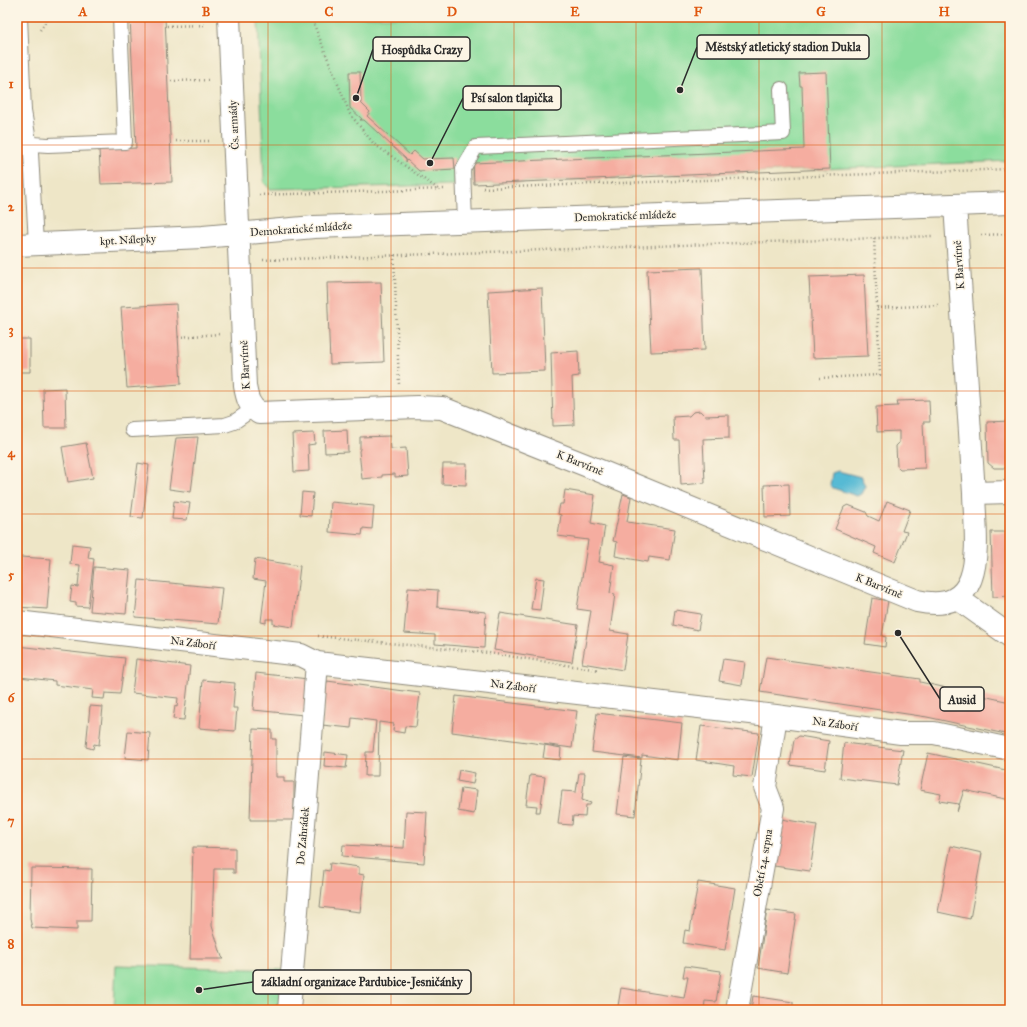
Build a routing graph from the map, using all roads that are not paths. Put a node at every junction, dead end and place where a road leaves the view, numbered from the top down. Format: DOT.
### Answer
graph roads {
  1 [pos="20,17"];
  2 [pos="120,17"];
  3 [pos="229,17"];
  4 [pos="781,89"];
  5 [pos="23,144"];
  6 [pos="1010,203"];
  7 [pos="955,205"];
  8 [pos="465,222"];
  9 [pos="240,233"];
  10 [pos="27,245"];
  11 [pos="253,409"];
  12 [pos="132,430"];
  13 [pos="1010,492"];
  14 [pos="974,493"];
  15 [pos="957,598"];
  16 [pos="17,622"];
  17 [pos="1010,636"];
  18 [pos="317,663"];
  19 [pos="776,716"];
  20 [pos="1010,749"];
  21 [pos="288,1010"];
  22 [pos="737,1010"];
  1 -- 5 [label="lane"];
  2 -- 5 [label="lane"];
  3 -- 9 [label="street, Čs. armády"];
  4 -- 8 [label="lane"];
  5 -- 10 [label="lane"];
  6 -- 7 [label="street, Demokratické mládeže"];
  7 -- 8 [label="street, Demokratické mládeže"];
  7 -- 14 [label="street, K Barvírně"];
  8 -- 9 [label="street, Demokratické mládeže"];
  9 -- 10 [label="street, kpt. Nálepky"];
  9 -- 11 [label="street, K Barvírně"];
  11 -- 12 [label="lane"];
  11 -- 15 [label="street, K Barvírně"];
  13 -- 14 [label="street"];
  14 -- 15 [label="street, K Barvírně"];
  15 -- 17 [label="street"];
  16 -- 18 [label="street, Na Záboří"];
  18 -- 19 [label="street, Na Záboří"];
  18 -- 21 [label="street, Do Zahrádek"];
  19 -- 20 [label="street, Na Záboří"];
  19 -- 22 [label="street, Obětí 24. srpna"];
}
